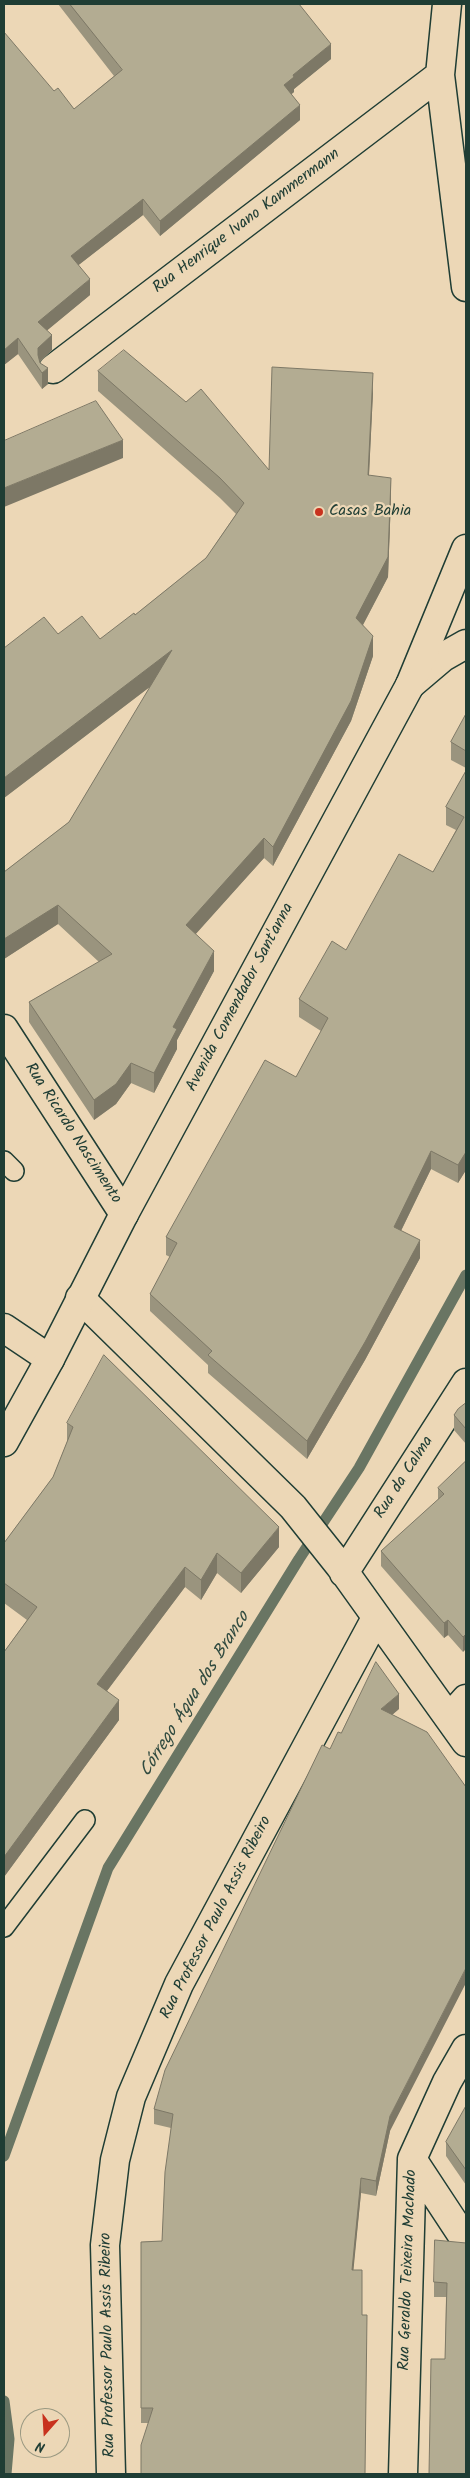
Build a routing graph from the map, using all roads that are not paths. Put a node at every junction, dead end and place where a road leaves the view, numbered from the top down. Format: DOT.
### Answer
graph roads {
  1 [pos="447,4"];
  2 [pos="440,75"];
  3 [pos="466,287"];
  4 [pos="53,369"];
  5 [pos="466,549"];
  6 [pos="466,644"];
  7 [pos="410,685"];
  8 [pos="6,1038"];
  9 [pos="124,1214"];
  10 [pos="80,1298"];
  11 [pos="4,1328"];
  12 [pos="50,1359"];
  13 [pos="466,1383"];
  14 [pos="4,1442"];
  15 [pos="342,1570"];
  16 [pos="376,1618"];
  17 [pos="458,1709"];
  18 [pos="466,1742"];
  19 [pos="85,1820"];
  20 [pos="4,1926"];
  21 [pos="466,2049"];
  22 [pos="412,2159"];
  23 [pos="466,2241"];
  24 [pos="111,2474"];
  25 [pos="402,2474"];
  1 -- 2 [label="street"];
  2 -- 3 [label="street"];
  2 -- 4 [label="street, Rua Henrique Ivano Kammermann"];
  5 -- 7 [label="street, Avenida Comendador Sant'anna"];
  6 -- 7 [label="street"];
  7 -- 9 [label="street, Avenida Comendador Sant'anna"];
  8 -- 9 [label="street, Rua Ricardo Nascimento"];
  9 -- 10 [label="street, Avenida Comendador Sant'anna"];
  10 -- 12 [label="street, Avenida Comendador Sant'anna"];
  10 -- 15 [label="street"];
  11 -- 12 [label="street"];
  12 -- 14 [label="street, Avenida Comendador Sant'anna"];
  13 -- 15 [label="street, Rua da Calma"];
  15 -- 16 [label="street"];
  16 -- 17 [label="street"];
  16 -- 24 [label="street, Rua Professor Paulo Assis Ribeiro"];
  17 -- 18 [label="street"];
  19 -- 20 [label="lane"];
  21 -- 22 [label="street, Rua Geraldo Teixeira Machado"];
  22 -- 23 [label="street"];
  22 -- 25 [label="street, Rua Geraldo Teixeira Machado"];
}
